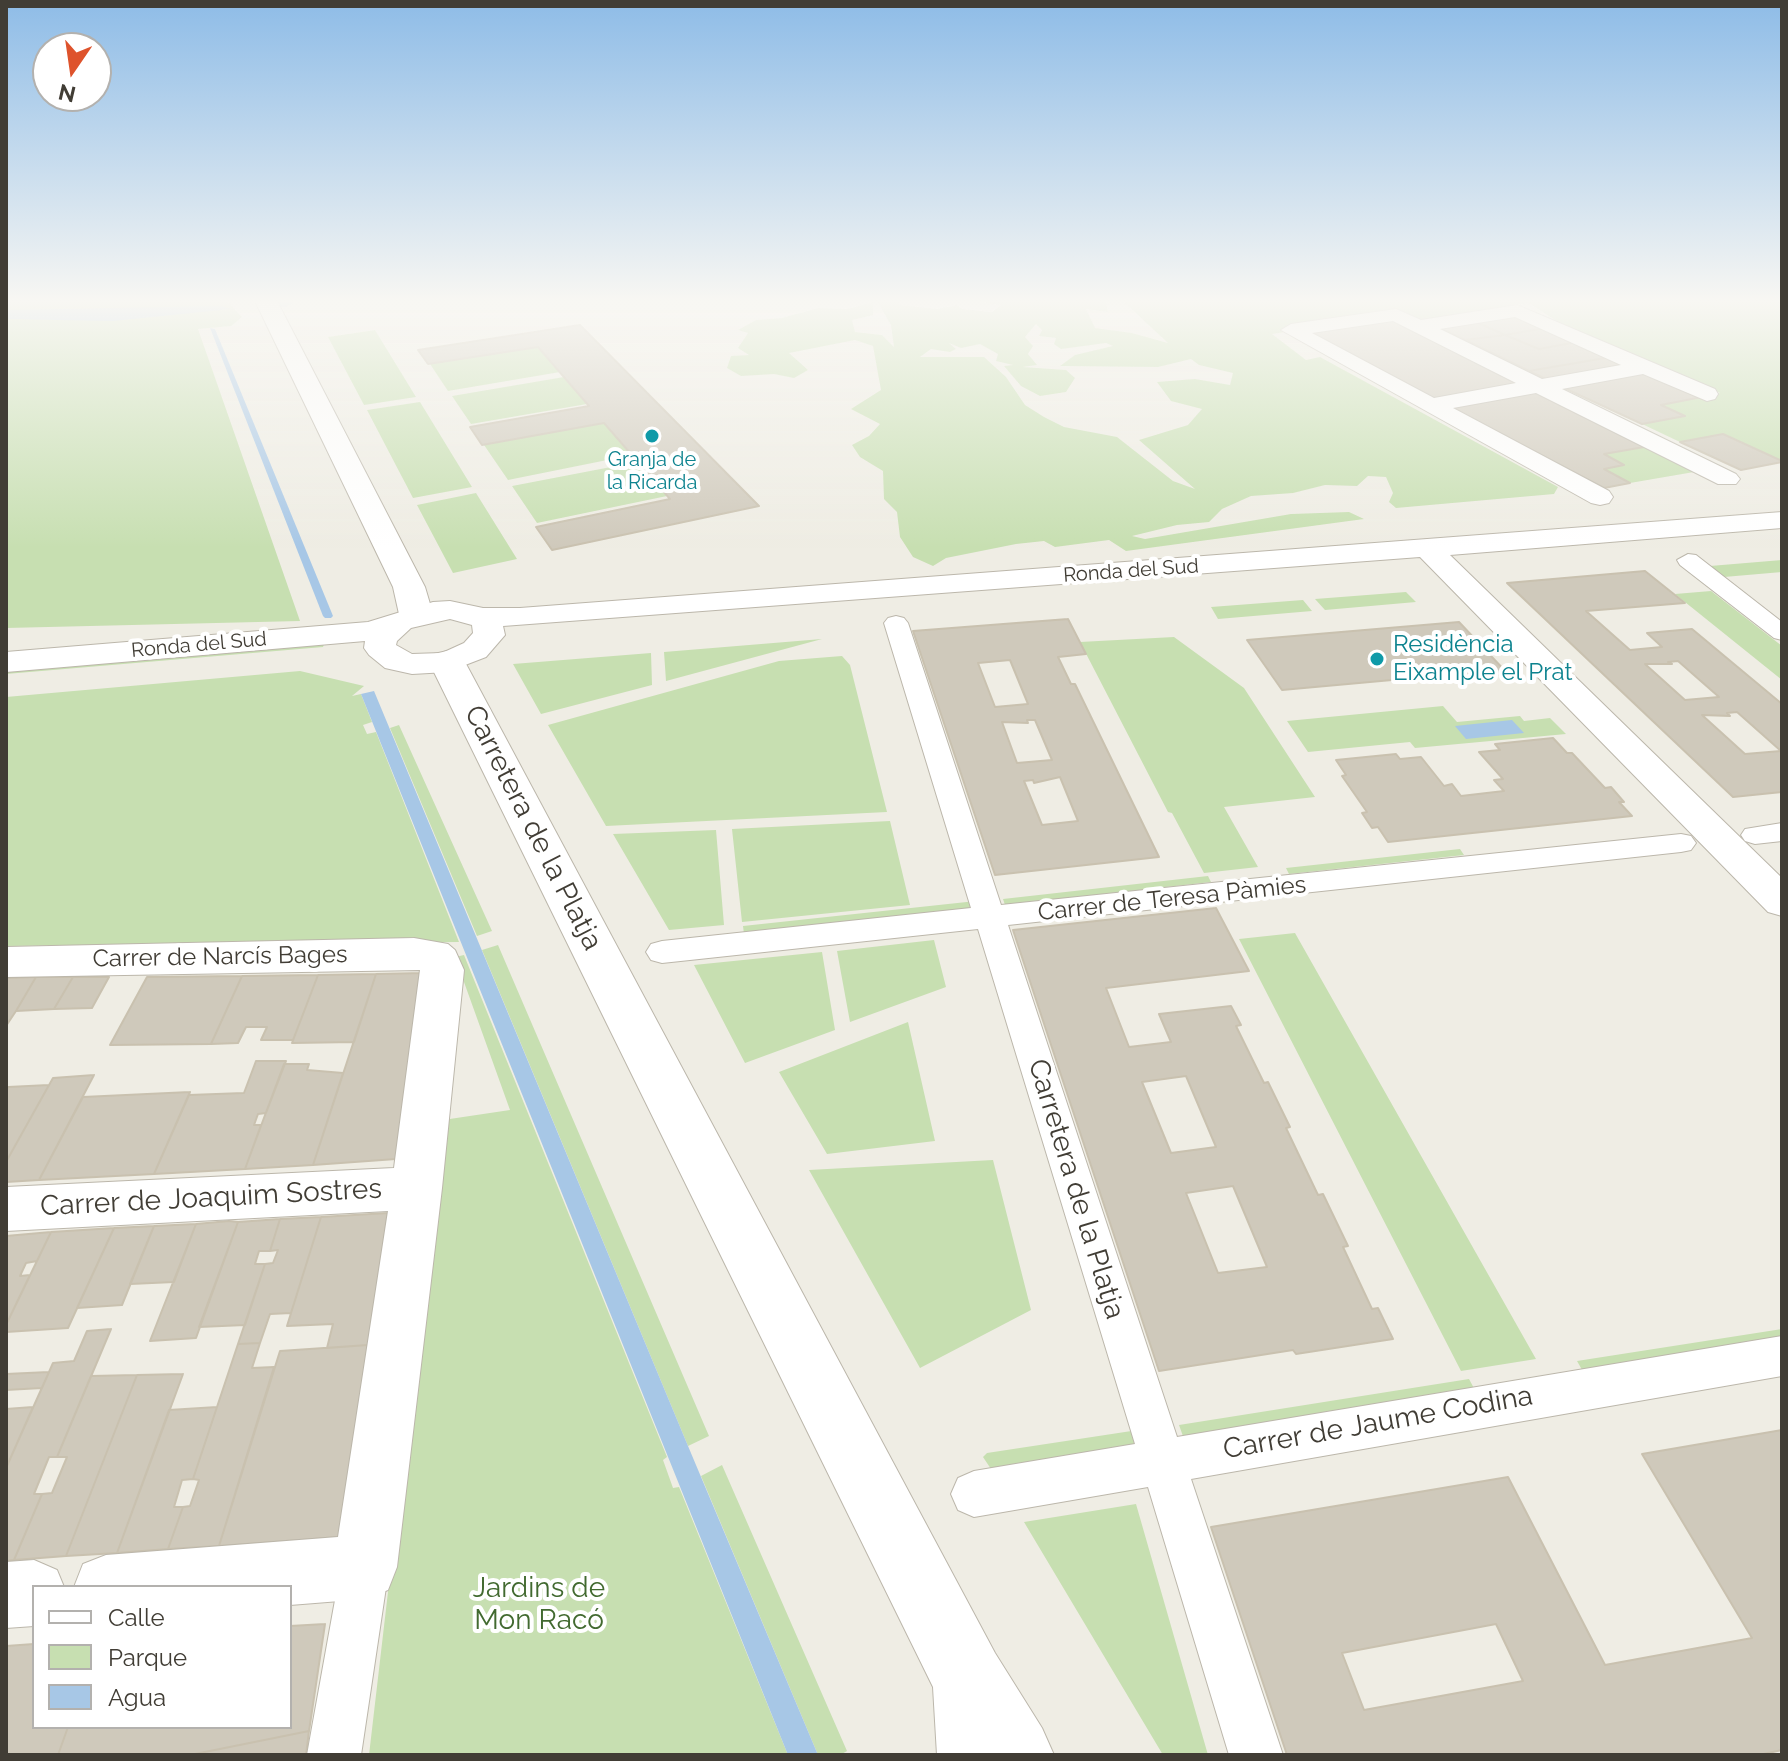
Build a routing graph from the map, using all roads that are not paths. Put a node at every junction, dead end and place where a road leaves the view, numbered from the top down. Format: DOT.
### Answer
graph roads {
  1 [pos="307,383"];
  2 [pos="1391,383"];
  3 [pos="1534,383"];
  4 [pos="1556,383"];
  5 [pos="1682,383"];
  6 [pos="1540,386"];
  7 [pos="1707,394"];
  8 [pos="1432,405"];
  9 [pos="1727,479"];
  10 [pos="1600,497"];
  11 [pos="1782,520"];
  12 [pos="1782,536"];
  13 [pos="1435,556"];
  14 [pos="1688,560"];
  15 [pos="896,623"];
  16 [pos="397,630"];
  17 [pos="1782,633"];
  18 [pos="471,640"];
  19 [pos="6,662"];
  20 [pos="6,680"];
  21 [pos="1681,843"];
  22 [pos="1782,902"];
  23 [pos="991,918"];
  24 [pos="662,952"];
  25 [pos="6,962"];
  26 [pos="417,1188"];
  27 [pos="6,1209"];
  28 [pos="1782,1356"];
  29 [pos="1162,1461"];
  30 [pos="974,1494"];
  31 [pos="365,1567"];
  32 [pos="132,1585"];
  33 [pos="32,1593"];
  34 [pos="6,1595"];
  35 [pos="969,1679"];
  36 [pos="334,1755"];
  37 [pos="976,1755"];
  38 [pos="1015,1755"];
  39 [pos="1256,1755"];
  1 -- 16 [label="street"];
  2 -- 8 [label="street"];
  3 -- 6 [label="street"];
  4 -- 6 [label="street"];
  5 -- 7 [label="street"];
  6 -- 8 [label="street"];
  6 -- 9 [label="street"];
  8 -- 10 [label="street"];
  11 -- 13 [label="street, Ronda del Sud"];
  12 -- 13 [label="street, Ronda del Sud"];
  13 -- 18 [label="street, Ronda del Sud"];
  13 -- 22 [label="street"];
  14 -- 17 [label="street"];
  15 -- 23 [label="street, Carretera de la Platja"];
  16 -- 18 [label="street"];
  16 -- 18 [label="street"];
  16 -- 19 [label="street, Ronda del Sud"];
  16 -- 20 [label="street, Ronda del Sud"];
  18 -- 35 [label="street, Carretera de la Platja"];
  21 -- 23 [label="street, Carrer de Teresa Pàmies"];
  23 -- 24 [label="street, Carrer de Teresa Pàmies"];
  23 -- 29 [label="street, Carretera de la Platja"];
  25 -- 26 [label="street, Carrer de Narcís Bages"];
  26 -- 27 [label="street, Carrer de Joaquim Sostres"];
  26 -- 31 [label="street"];
  28 -- 29 [label="street, Carrer de Jaume Codina"];
  29 -- 30 [label="street, Carrer de Jaume Codina"];
  29 -- 39 [label="street, Carretera de la Platja"];
  31 -- 32 [label="street"];
  31 -- 36 [label="street"];
  33 -- 34 [label="street"];
  35 -- 37 [label="street, Carretera de la Platja"];
  35 -- 38 [label="street, Carretera de la Platja"];
}
